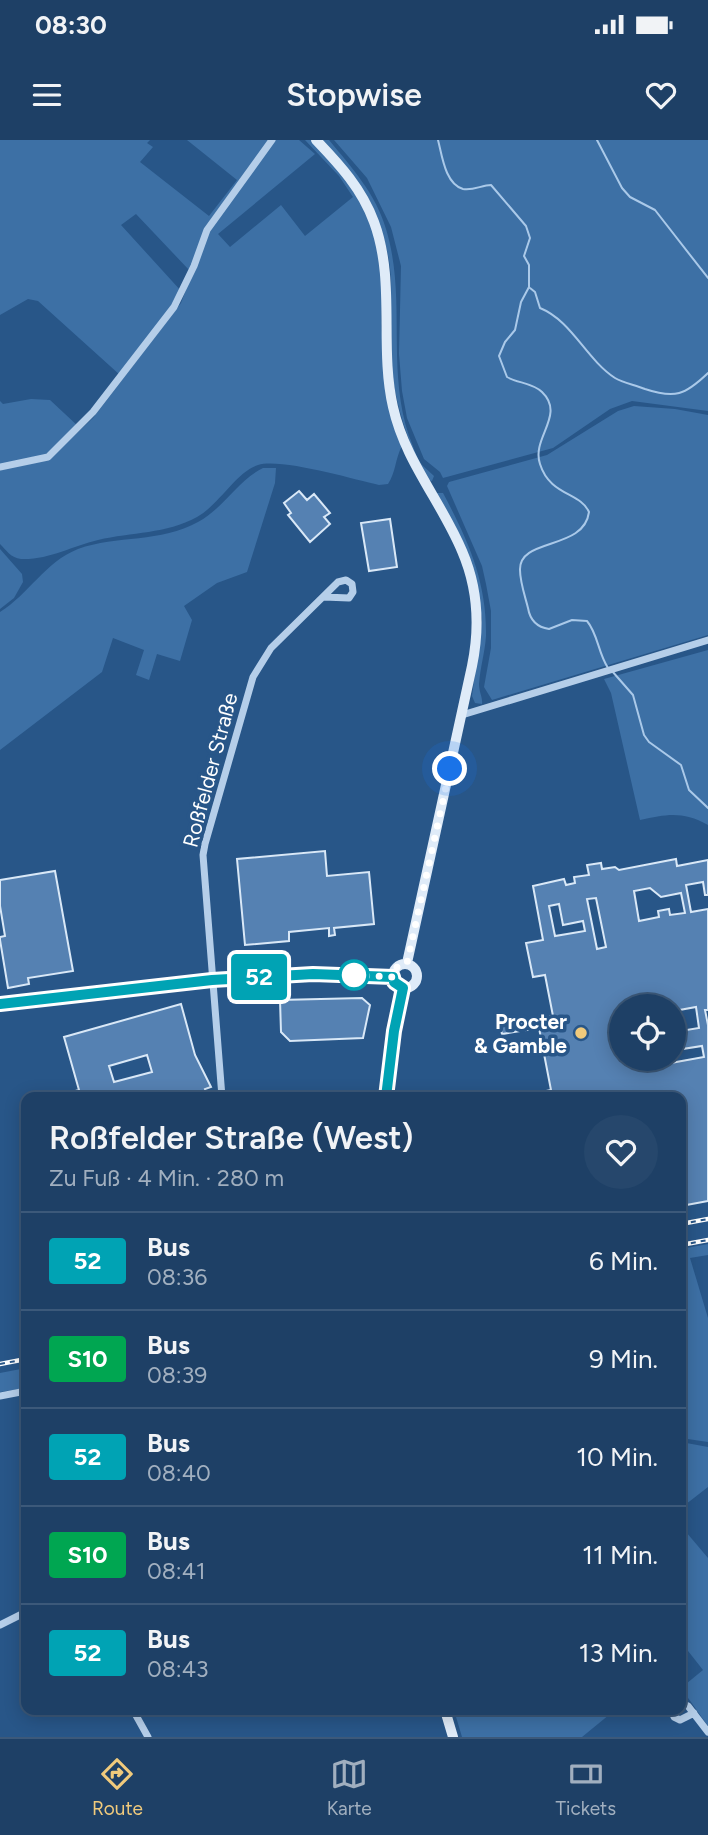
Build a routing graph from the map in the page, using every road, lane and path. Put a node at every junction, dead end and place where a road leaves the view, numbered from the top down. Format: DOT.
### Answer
graph roads {
  1 [pos="271,140"];
  2 [pos="316,140"];
  3 [pos="0,467"];
  4 [pos="324,597"];
  5 [pos="708,640"];
  6 [pos="462,715"];
  7 [pos="407,963"];
  8 [pos="393,977"];
  9 [pos="212,980"];
  10 [pos="403,988"];
  11 [pos="0,1004"];
  12 [pos="222,1092"];
  13 [pos="387,1092"];
  14 [pos="21,1392"];
  15 [pos="0,1396"];
  16 [pos="21,1614"];
  17 [pos="0,1623"];
  18 [pos="686,1705"];
  19 [pos="694,1713"];
  20 [pos="136,1715"];
  21 [pos="446,1715"];
  22 [pos="673,1715"];
  23 [pos="708,1732"];
  24 [pos="148,1737"];
  25 [pos="453,1737"];
  1 -- 3 [label="street"];
  2 -- 6 [label="main road"];
  4 -- 9 [label="street, Roßfelder Straße"];
  5 -- 6 [label="street"];
  6 -- 7 [label="main road"];
  7 -- 8 [label="main road"];
  7 -- 10 [label="main road"];
  8 -- 9 [label="street"];
  8 -- 10 [label="main road"];
  9 -- 11 [label="street"];
  9 -- 12 [label="street, Roßfelder Straße"];
  10 -- 13 [label="main road"];
  14 -- 15 [label="street"];
  16 -- 17 [label="street"];
  18 -- 19 [label="street"];
  19 -- 22 [label="street"];
  19 -- 23 [label="street"];
  20 -- 24 [label="street"];
  21 -- 25 [label="main road"];
}
